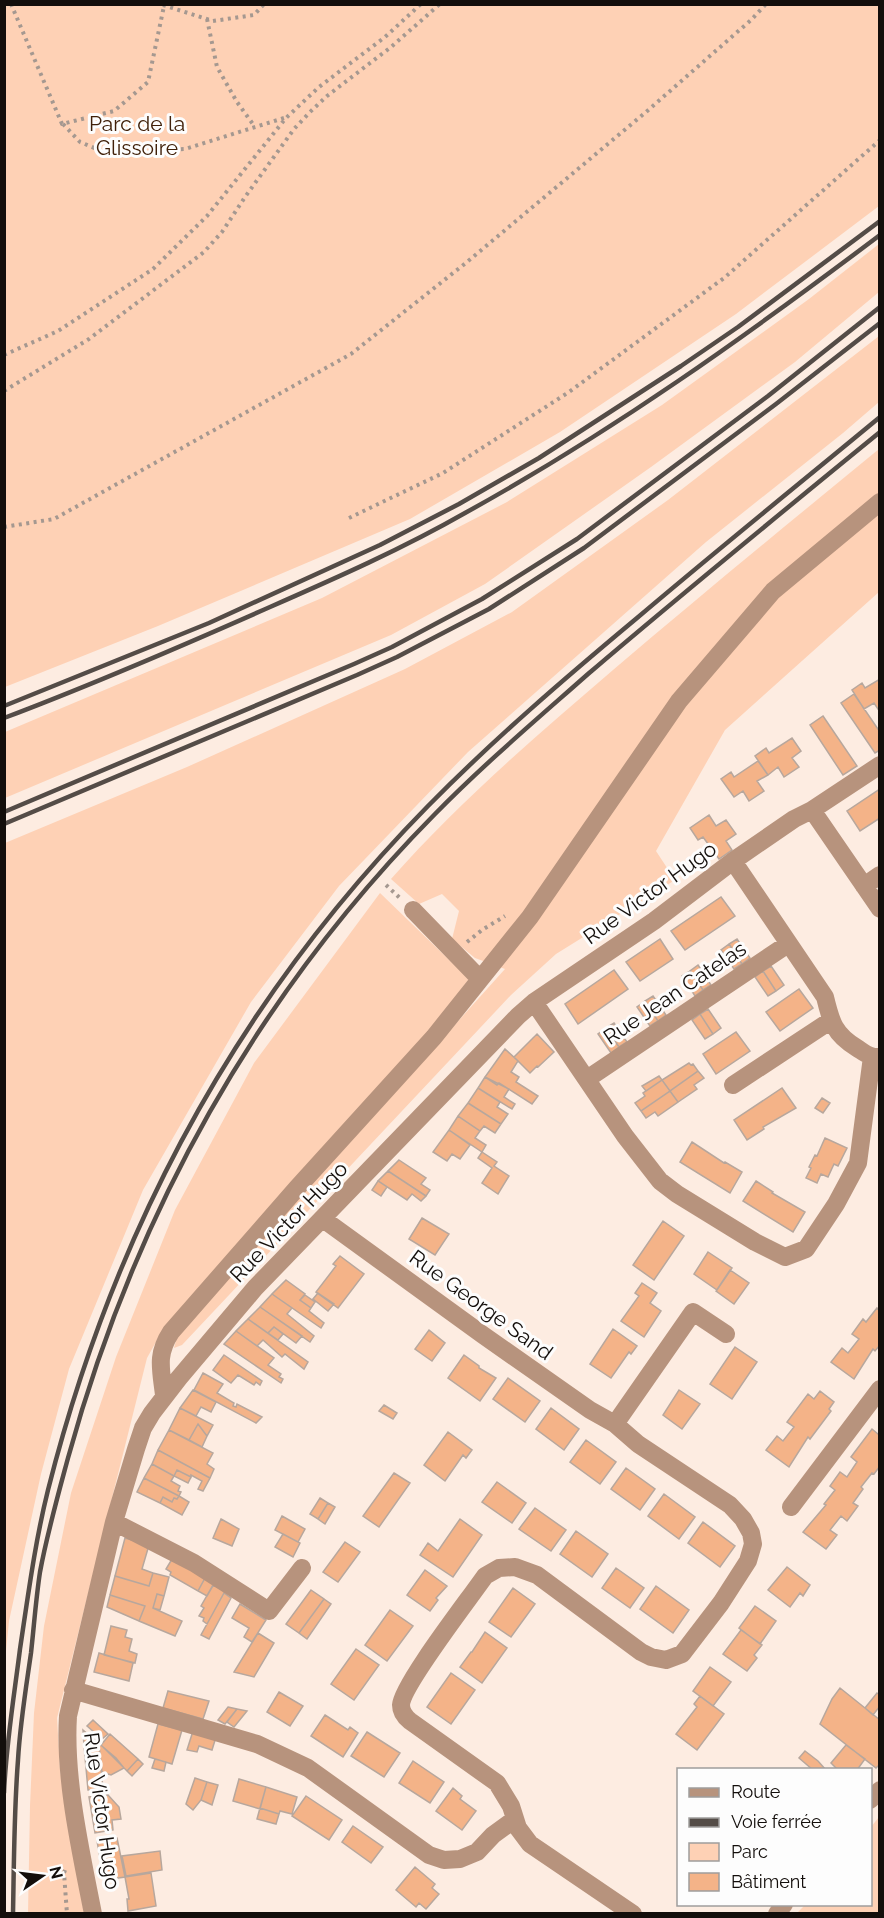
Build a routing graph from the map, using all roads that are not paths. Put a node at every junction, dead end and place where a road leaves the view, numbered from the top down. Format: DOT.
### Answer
graph roads {
  1 [pos="879,502"];
  2 [pos="879,765"];
  3 [pos="812,810"];
  4 [pos="733,861"];
  5 [pos="879,875"];
  6 [pos="864,886"];
  7 [pos="879,909"];
  8 [pos="413,910"];
  9 [pos="788,944"];
  10 [pos="480,979"];
  11 [pos="534,1002"];
  12 [pos="830,1021"];
  13 [pos="876,1057"];
  14 [pos="587,1079"];
  15 [pos="733,1085"];
  16 [pos="323,1219"];
  17 [pos="726,1334"];
  18 [pos="879,1389"];
  19 [pos="164,1395"];
  20 [pos="615,1424"];
  21 [pos="790,1507"];
  22 [pos="114,1522"];
  23 [pos="302,1568"];
  24 [pos="73,1690"];
  25 [pos="515,1819"];
  26 [pos="93,1914"];
  27 [pos="633,1914"];
  1 -- 10 [label="street"];
  2 -- 3 [label="street, Rue Victor Hugo"];
  3 -- 4 [label="street, Rue Victor Hugo"];
  3 -- 6 [label="street"];
  4 -- 9 [label="street"];
  4 -- 11 [label="street, Rue Victor Hugo"];
  5 -- 6 [label="street"];
  6 -- 7 [label="street"];
  8 -- 10 [label="street"];
  9 -- 12 [label="street"];
  9 -- 14 [label="street, Rue Jean Catelas"];
  10 -- 19 [label="street"];
  11 -- 14 [label="street"];
  11 -- 16 [label="street, Rue Victor Hugo"];
  12 -- 13 [label="street"];
  12 -- 15 [label="street"];
  13 -- 14 [label="street"];
  16 -- 19 [label="street, Rue Victor Hugo"];
  16 -- 20 [label="street, Rue George Sand"];
  17 -- 20 [label="street"];
  18 -- 21 [label="street"];
  19 -- 22 [label="street, Rue Victor Hugo"];
  20 -- 25 [label="street, Rue George Sand"];
  22 -- 23 [label="street"];
  22 -- 24 [label="street, Rue Victor Hugo"];
  24 -- 25 [label="street"];
  24 -- 26 [label="street, Rue Victor Hugo"];
  25 -- 27 [label="street, Rue George Sand"];
}
